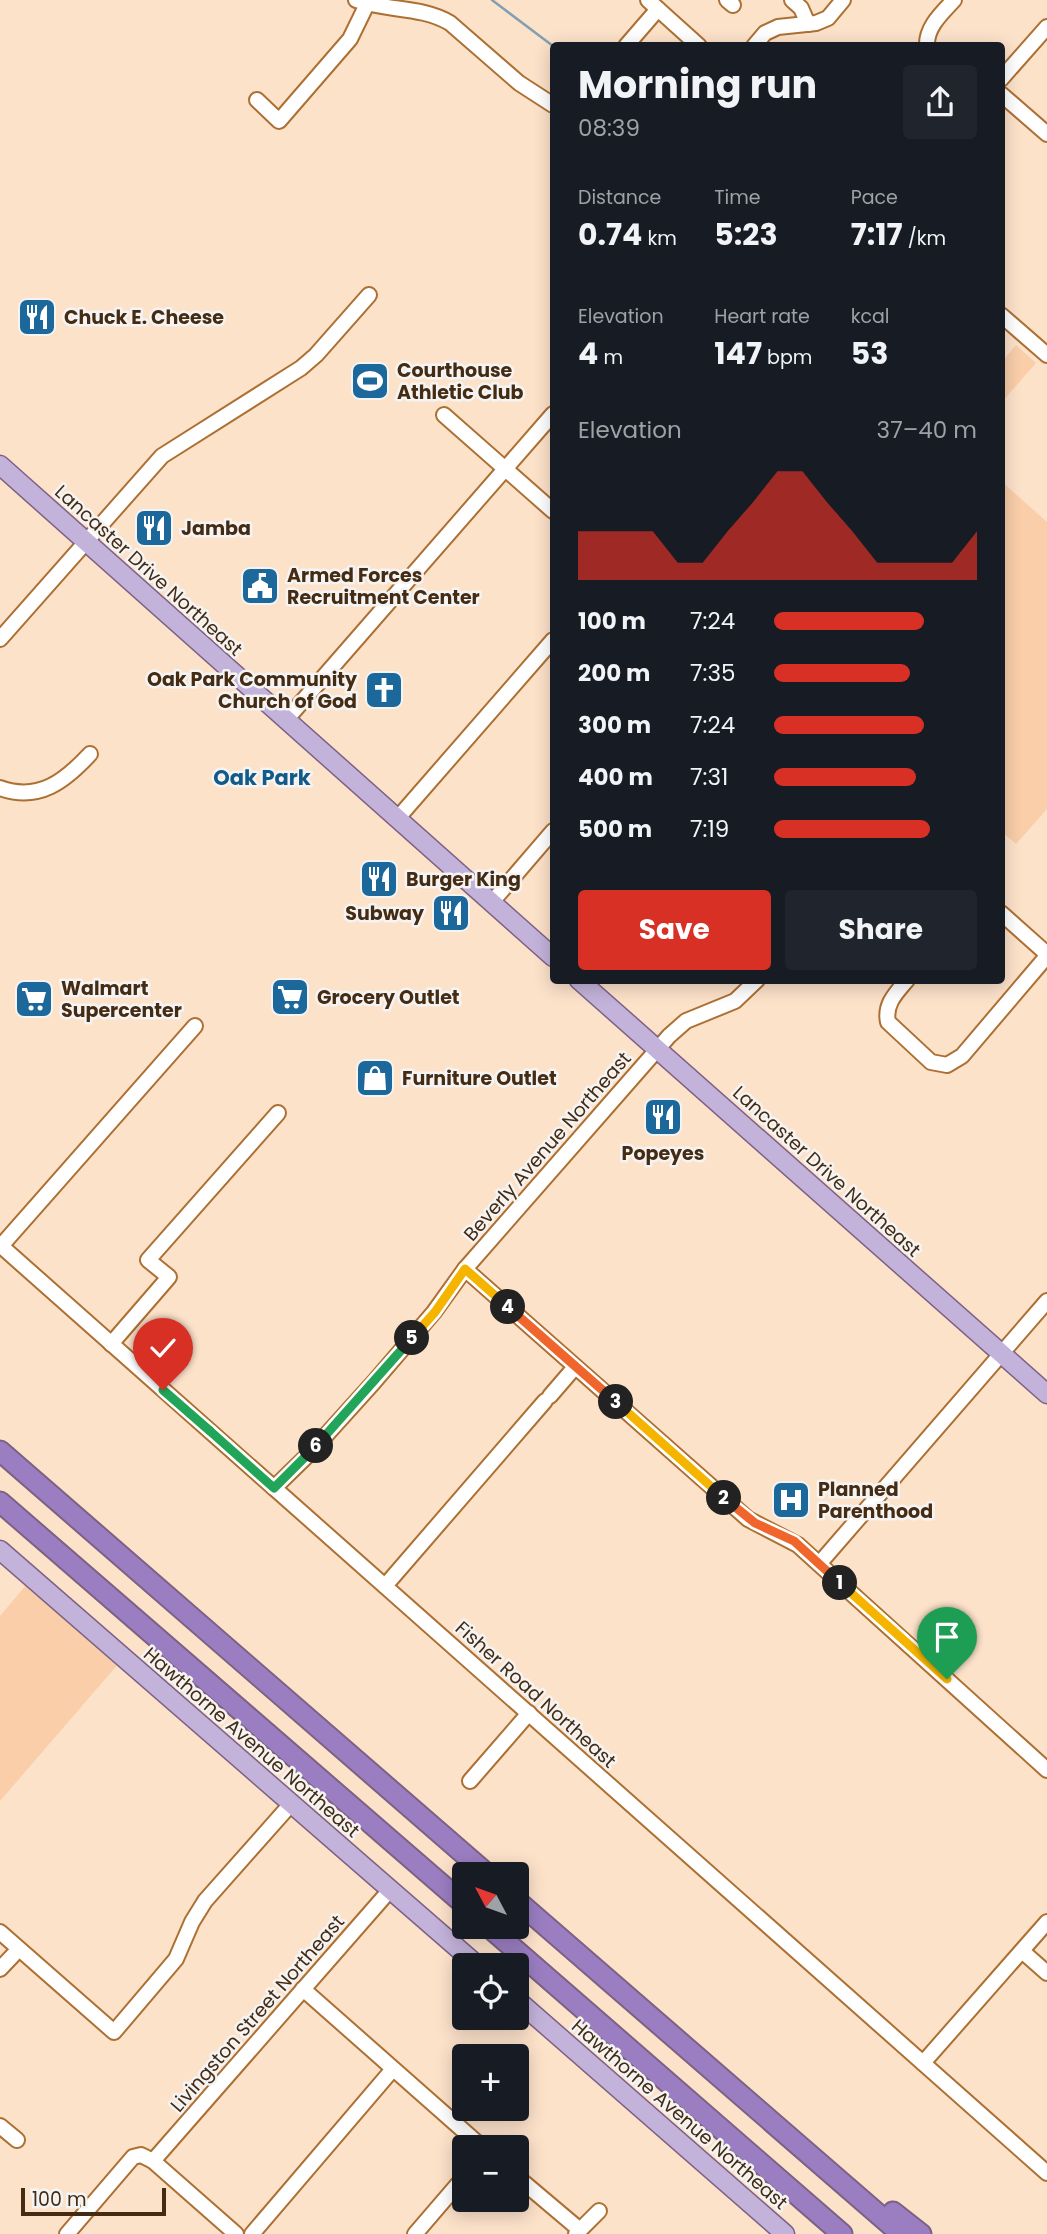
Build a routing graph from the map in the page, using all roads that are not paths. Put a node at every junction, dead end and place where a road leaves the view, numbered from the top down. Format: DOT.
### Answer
graph roads {
  1 [pos="792,0"];
  2 [pos="844,0"];
  3 [pos="954,0"];
  4 [pos="364,1"];
  5 [pos="653,4"];
  6 [pos="808,24"];
  7 [pos="1047,27"];
  8 [pos="629,42"];
  9 [pos="695,42"];
  10 [pos="757,42"];
  11 [pos="927,42"];
  12 [pos="1005,74"];
  13 [pos="1005,97"];
  14 [pos="257,100"];
  15 [pos="550,103"];
  16 [pos="1047,134"];
  17 [pos="369,295"];
  18 [pos="1005,318"];
  19 [pos="1047,355"];
  20 [pos="444,415"];
  21 [pos="550,417"];
  22 [pos="0,465"];
  23 [pos="505,469"];
  24 [pos="550,508"];
  25 [pos="86,542"];
  26 [pos="0,639"];
  27 [pos="550,643"];
  28 [pos="286,720"];
  29 [pos="90,754"];
  30 [pos="0,788"];
  31 [pos="397,819"];
  32 [pos="550,834"];
  33 [pos="492,902"];
  34 [pos="1005,917"];
  35 [pos="550,954"];
  36 [pos="1047,955"];
  37 [pos="588,984"];
  38 [pos="753,984"];
  39 [pos="904,984"];
  40 [pos="195,1026"];
  41 [pos="657,1049"];
  42 [pos="278,1113"];
  43 [pos="1,1245"];
  44 [pos="465,1269"];
  45 [pos="1047,1301"];
  46 [pos="111,1343"];
  47 [pos="1002,1354"];
  48 [pos="575,1367"];
  49 [pos="1047,1394"];
  50 [pos="0,1451"];
  51 [pos="274,1488"];
  52 [pos="0,1502"];
  53 [pos="0,1550"];
  54 [pos="820,1564"];
  55 [pos="385,1586"];
  56 [pos="529,1713"];
  57 [pos="1047,1770"];
  58 [pos="470,1781"];
  59 [pos="291,1804"];
  60 [pos="473,1862"];
  61 [pos="390,1890"];
  62 [pos="452,1894"];
  63 [pos="529,1911"];
  64 [pos="1047,1922"];
  65 [pos="0,1932"];
  66 [pos="503,1939"];
  67 [pos="18,1950"];
  68 [pos="1022,1951"];
  69 [pos="463,1953"];
  70 [pos="0,1969"];
  71 [pos="1047,1973"];
  72 [pos="303,1989"];
  73 [pos="529,2010"];
  74 [pos="923,2063"];
  75 [pos="393,2069"];
  76 [pos="746,2099"];
  77 [pos="0,2126"];
  78 [pos="468,2135"];
  79 [pos="17,2140"];
  80 [pos="147,2158"];
  81 [pos="1047,2173"];
  82 [pos="529,2188"];
  83 [pos="452,2191"];
  84 [pos="599,2211"];
  85 [pos="578,2232"];
  86 [pos="67,2234"];
  87 [pos="236,2234"];
  88 [pos="252,2234"];
  89 [pos="415,2234"];
  90 [pos="785,2234"];
  91 [pos="842,2234"];
  92 [pos="901,2234"];
  93 [pos="920,2234"];
  1 -- 6 [label="street"];
  2 -- 6 [label="street"];
  3 -- 11 [label="street"];
  4 -- 14 [label="street"];
  4 -- 15 [label="street"];
  5 -- 8 [label="street"];
  5 -- 9 [label="street"];
  6 -- 10 [label="street"];
  7 -- 12 [label="street"];
  13 -- 16 [label="street"];
  17 -- 25 [label="street"];
  18 -- 19 [label="street"];
  20 -- 23 [label="street"];
  21 -- 23 [label="street"];
  22 -- 25 [label="main road, Lancaster Drive Northeast"];
  23 -- 24 [label="street"];
  23 -- 28 [label="street"];
  25 -- 26 [label="street"];
  25 -- 28 [label="main road, Lancaster Drive Northeast"];
  27 -- 31 [label="street"];
  28 -- 31 [label="main road, Lancaster Drive Northeast"];
  29 -- 30 [label="street"];
  31 -- 33 [label="main road, Lancaster Drive Northeast"];
  32 -- 33 [label="street"];
  33 -- 35 [label="main road, Lancaster Drive Northeast"];
  34 -- 36 [label="street"];
  36 -- 39 [label="street"];
  37 -- 41 [label="main road, Lancaster Drive Northeast"];
  38 -- 41 [label="street, Beverly Avenue Northeast"];
  40 -- 43 [label="street"];
  41 -- 44 [label="street, Beverly Avenue Northeast"];
  41 -- 47 [label="main road, Lancaster Drive Northeast"];
  42 -- 46 [label="street"];
  43 -- 46 [label="street, Fisher Road Northeast"];
  44 -- 48 [label="street"];
  44 -- 51 [label="street, Beverly Avenue Northeast"];
  45 -- 47 [label="street"];
  46 -- 51 [label="street, Fisher Road Northeast"];
  47 -- 49 [label="main road, Lancaster Drive Northeast"];
  47 -- 54 [label="street"];
  48 -- 54 [label="street"];
  48 -- 55 [label="street"];
  50 -- 60 [label="highway"];
  51 -- 55 [label="street, Fisher Road Northeast"];
  52 -- 62 [label="highway"];
  53 -- 59 [label="main road, Hawthorne Avenue Northeast"];
  54 -- 57 [label="street"];
  55 -- 56 [label="street, Fisher Road Northeast"];
  56 -- 58 [label="street"];
  56 -- 74 [label="street, Fisher Road Northeast"];
  59 -- 61 [label="main road, Hawthorne Avenue Northeast"];
  59 -- 67 [label="street"];
  61 -- 69 [label="main road, Hawthorne Avenue Northeast"];
  61 -- 72 [label="street, Livingston Street Northeast"];
  63 -- 76 [label="highway"];
  64 -- 68 [label="street"];
  65 -- 67 [label="street"];
  66 -- 91 [label="highway"];
  67 -- 70 [label="street"];
  68 -- 71 [label="street"];
  68 -- 74 [label="street"];
  72 -- 75 [label="street"];
  72 -- 80 [label="street, Livingston Street Northeast"];
  73 -- 90 [label="main road, Hawthorne Avenue Northeast"];
  74 -- 81 [label="street, Fisher Road Northeast"];
  75 -- 78 [label="street"];
  75 -- 88 [label="street"];
  76 -- 92 [label="highway"];
  76 -- 93 [label="highway"];
  77 -- 79 [label="street"];
  80 -- 86 [label="street, Livingston Street Northeast"];
  80 -- 87 [label="street"];
  82 -- 85 [label="street"];
  83 -- 89 [label="street"];
  84 -- 85 [label="street"];
}
